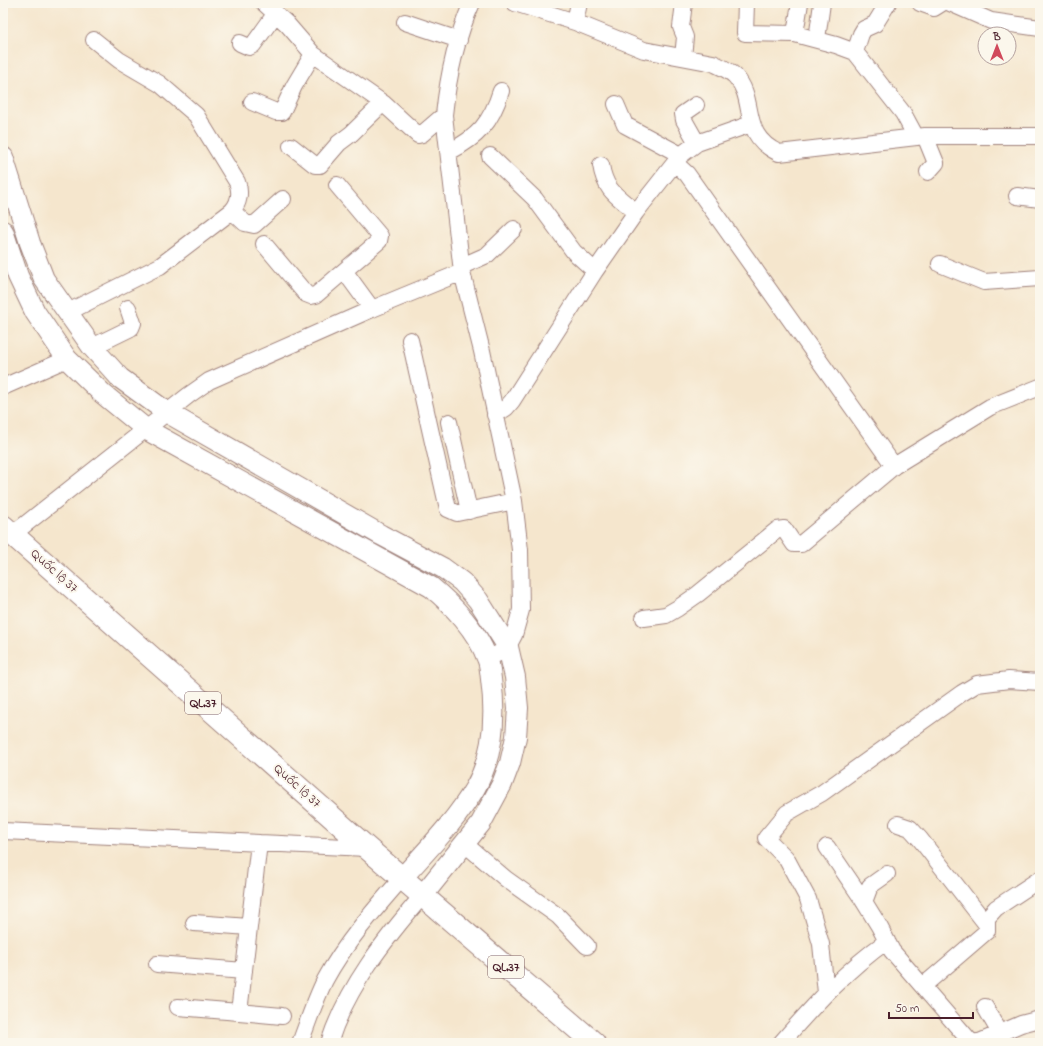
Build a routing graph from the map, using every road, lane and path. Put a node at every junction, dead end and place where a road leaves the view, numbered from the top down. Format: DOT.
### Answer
graph roads {
  1 [pos="472,3"];
  2 [pos="514,3"];
  3 [pos="579,3"];
  4 [pos="684,3"];
  5 [pos="746,3"];
  6 [pos="800,3"];
  7 [pos="822,3"];
  8 [pos="888,3"];
  9 [pos="920,3"];
  10 [pos="942,3"];
  11 [pos="950,3"];
  12 [pos="540,7"];
  13 [pos="270,8"];
  14 [pos="405,22"];
  15 [pos="575,22"];
  16 [pos="1040,28"];
  17 [pos="795,34"];
  18 [pos="817,39"];
  19 [pos="94,40"];
  20 [pos="459,40"];
  21 [pos="240,43"];
  22 [pos="855,52"];
  23 [pos="313,54"];
  24 [pos="682,58"];
  25 [pos="501,91"];
  26 [pos="252,102"];
  27 [pos="383,103"];
  28 [pos="616,104"];
  29 [pos="696,105"];
  30 [pos="444,115"];
  31 [pos="751,124"];
  32 [pos="1040,136"];
  33 [pos="920,137"];
  34 [pos="697,143"];
  35 [pos="291,146"];
  36 [pos="449,152"];
  37 [pos="490,156"];
  38 [pos="3,157"];
  39 [pos="678,159"];
  40 [pos="601,165"];
  41 [pos="928,172"];
  42 [pos="337,186"];
  43 [pos="1017,196"];
  44 [pos="283,198"];
  45 [pos="1040,199"];
  46 [pos="232,211"];
  47 [pos="636,212"];
  48 [pos="514,229"];
  49 [pos="3,231"];
  50 [pos="264,244"];
  51 [pos="940,264"];
  52 [pos="462,269"];
  53 [pos="595,271"];
  54 [pos="345,272"];
  55 [pos="1040,278"];
  56 [pos="128,308"];
  57 [pos="372,309"];
  58 [pos="66,314"];
  59 [pos="410,340"];
  60 [pos="92,347"];
  61 [pos="67,359"];
  62 [pos="3,387"];
  63 [pos="1040,387"];
  64 [pos="168,413"];
  65 [pos="495,415"];
  66 [pos="449,422"];
  67 [pos="147,430"];
  68 [pos="894,466"];
  69 [pos="514,501"];
  70 [pos="469,511"];
  71 [pos="8,530"];
  72 [pos="644,618"];
  73 [pos="497,654"];
  74 [pos="1040,682"];
  75 [pos="898,824"];
  76 [pos="3,831"];
  77 [pos="259,843"];
  78 [pos="466,845"];
  79 [pos="827,847"];
  80 [pos="367,848"];
  81 [pos="887,874"];
  82 [pos="1040,879"];
  83 [pos="412,886"];
  84 [pos="864,902"];
  85 [pos="194,923"];
  86 [pos="987,925"];
  87 [pos="249,927"];
  88 [pos="887,941"];
  89 [pos="587,946"];
  90 [pos="157,964"];
  91 [pos="244,971"];
  92 [pos="923,986"];
  93 [pos="826,993"];
  94 [pos="178,1007"];
  95 [pos="985,1007"];
  96 [pos="239,1012"];
  97 [pos="282,1016"];
  98 [pos="1040,1019"];
  99 [pos="1000,1033"];
  100 [pos="300,1043"];
  101 [pos="329,1043"];
  102 [pos="594,1043"];
  103 [pos="781,1043"];
  104 [pos="973,1043"];
  1 -- 20 [label="street"];
  2 -- 12 [label="street"];
  3 -- 15 [label="street"];
  4 -- 24 [label="street"];
  5 -- 17 [label="street"];
  6 -- 17 [label="street"];
  7 -- 18 [label="street"];
  8 -- 22 [label="street"];
  9 -- 10 [label="street"];
  11 -- 16 [label="street"];
  12 -- 15 [label="street"];
  13 -- 21 [label="street"];
  13 -- 23 [label="street"];
  14 -- 20 [label="street"];
  15 -- 24 [label="street"];
  17 -- 18 [label="street"];
  18 -- 22 [label="street"];
  19 -- 46 [label="street"];
  20 -- 30 [label="street"];
  22 -- 33 [label="street"];
  23 -- 26 [label="street"];
  23 -- 27 [label="street"];
  24 -- 31 [label="street"];
  25 -- 36 [label="street"];
  27 -- 30 [label="street"];
  27 -- 35 [label="street"];
  28 -- 39 [label="street"];
  29 -- 34 [label="street"];
  30 -- 36 [label="street"];
  31 -- 33 [label="street"];
  31 -- 34 [label="street"];
  32 -- 33 [label="street"];
  33 -- 41 [label="street"];
  34 -- 39 [label="street"];
  36 -- 52 [label="street"];
  37 -- 53 [label="street"];
  38 -- 58 [label="main road"];
  39 -- 47 [label="street"];
  39 -- 68 [label="street"];
  40 -- 47 [label="street"];
  42 -- 54 [label="street"];
  43 -- 45 [label="street"];
  44 -- 46 [label="street"];
  46 -- 58 [label="street"];
  47 -- 53 [label="street"];
  48 -- 52 [label="street"];
  49 -- 61 [label="main road"];
  50 -- 54 [label="street"];
  51 -- 55 [label="street"];
  52 -- 57 [label="street"];
  52 -- 65 [label="street"];
  53 -- 65 [label="street"];
  54 -- 57 [label="street"];
  56 -- 60 [label="street"];
  57 -- 64 [label="street"];
  58 -- 60 [label="main road"];
  59 -- 70 [label="street"];
  60 -- 64 [label="main road"];
  61 -- 62 [label="street"];
  61 -- 67 [label="main road"];
  63 -- 68 [label="street"];
  64 -- 67 [label="street"];
  64 -- 73 [label="main road"];
  65 -- 69 [label="street"];
  66 -- 70 [label="street"];
  67 -- 71 [label="street"];
  67 -- 73 [label="main road"];
  68 -- 72 [label="street"];
  69 -- 70 [label="street"];
  69 -- 73 [label="street"];
  71 -- 80 [label="highway, Quốc lộ 37 / QL.37"];
  73 -- 78 [label="main road"];
  73 -- 83 [label="main road"];
  74 -- 93 [label="street"];
  75 -- 86 [label="street"];
  76 -- 77 [label="street"];
  77 -- 80 [label="street"];
  77 -- 87 [label="street"];
  78 -- 83 [label="main road"];
  78 -- 89 [label="street"];
  79 -- 84 [label="street"];
  80 -- 83 [label="highway, Quốc lộ 37 / QL.37"];
  81 -- 84 [label="street"];
  82 -- 86 [label="street"];
  83 -- 100 [label="street"];
  83 -- 101 [label="street"];
  83 -- 102 [label="highway, Quốc lộ 37 / QL.37"];
  84 -- 88 [label="street"];
  85 -- 87 [label="street"];
  86 -- 92 [label="street"];
  87 -- 91 [label="street"];
  88 -- 92 [label="street"];
  88 -- 93 [label="street"];
  90 -- 91 [label="street"];
  91 -- 96 [label="street"];
  92 -- 104 [label="street"];
  93 -- 103 [label="street"];
  94 -- 96 [label="street"];
  95 -- 99 [label="street"];
  96 -- 97 [label="street"];
  98 -- 99 [label="street"];
  99 -- 104 [label="street"];
}
